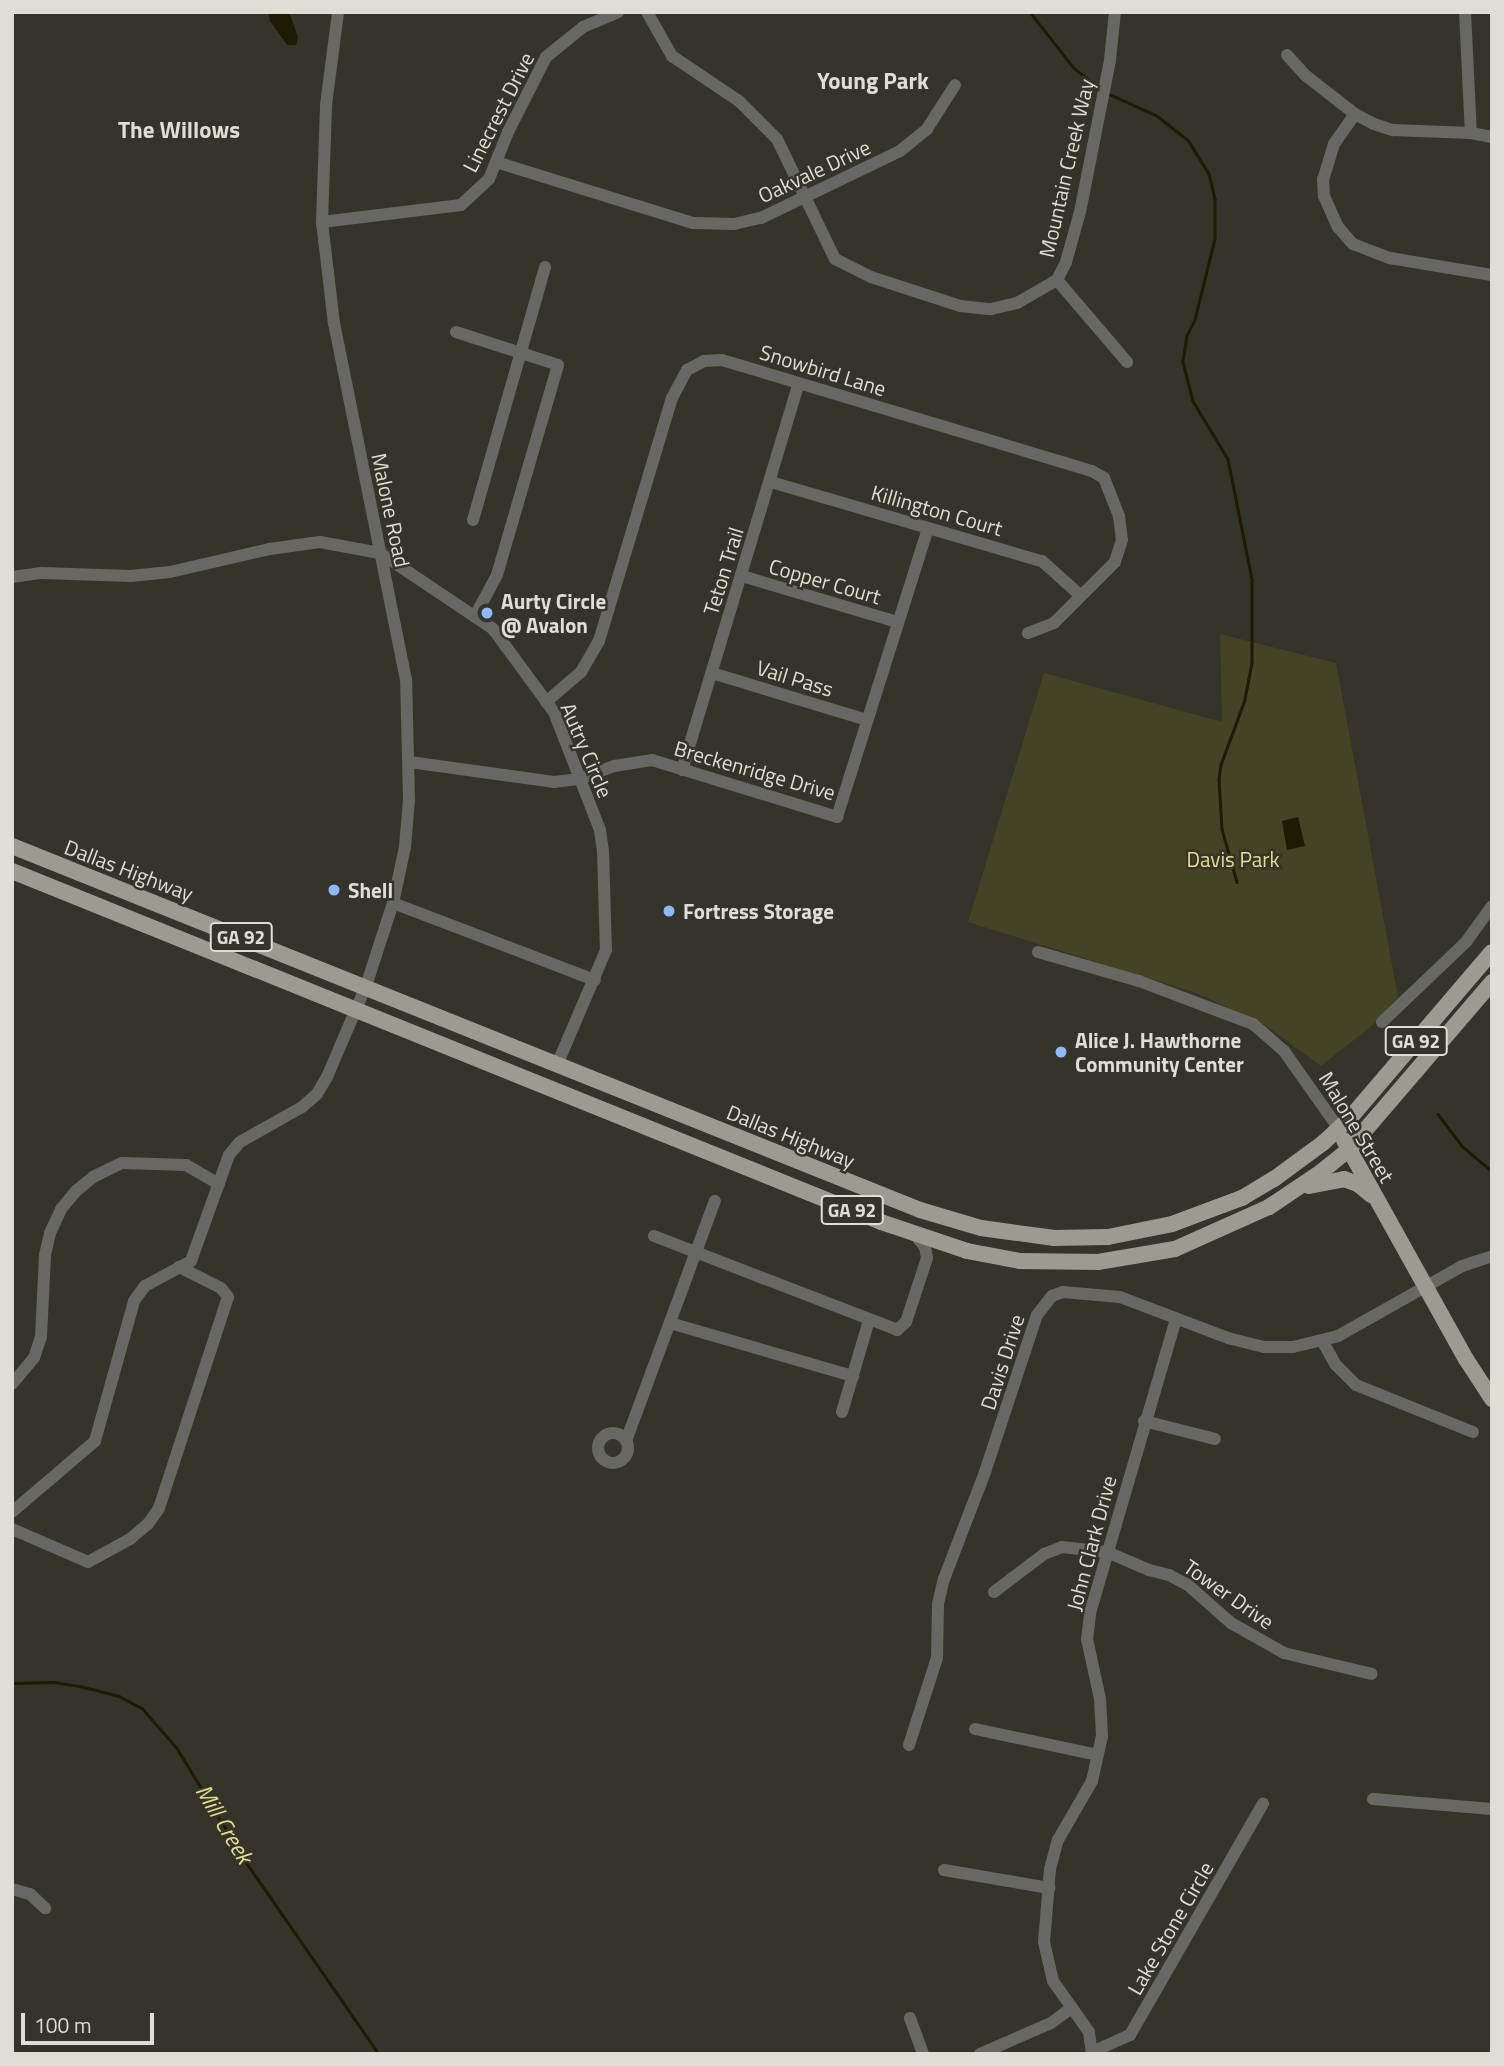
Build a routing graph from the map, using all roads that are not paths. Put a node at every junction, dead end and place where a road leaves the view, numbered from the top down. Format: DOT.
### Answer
graph roads {
  1 [pos="338,12"];
  2 [pos="618,12"];
  3 [pos="647,12"];
  4 [pos="1115,12"];
  5 [pos="1465,12"];
  6 [pos="1287,55"];
  7 [pos="955,85"];
  8 [pos="1355,114"];
  9 [pos="1471,133"];
  10 [pos="1492,137"];
  11 [pos="496,162"];
  12 [pos="805,198"];
  13 [pos="322,222"];
  14 [pos="545,267"];
  15 [pos="1492,275"];
  16 [pos="1057,280"];
  17 [pos="456,332"];
  18 [pos="521,353"];
  19 [pos="1127,362"];
  20 [pos="799,383"];
  21 [pos="771,482"];
  22 [pos="473,520"];
  23 [pos="928,528"];
  24 [pos="380,553"];
  25 [pos="741,576"];
  26 [pos="12,577"];
  27 [pos="1081,596"];
  28 [pos="475,616"];
  29 [pos="897,622"];
  30 [pos="1028,633"];
  31 [pos="712,673"];
  32 [pos="546,702"];
  33 [pos="867,720"];
  34 [pos="410,762"];
  35 [pos="682,770"];
  36 [pos="580,779"];
  37 [pos="12,846"];
  38 [pos="12,871"];
  39 [pos="393,903"];
  40 [pos="1492,906"];
  41 [pos="1038,952"];
  42 [pos="1492,953"];
  43 [pos="595,980"];
  44 [pos="1492,982"];
  45 [pos="366,986"];
  46 [pos="357,1010"];
  47 [pos="1382,1023"];
  48 [pos="557,1065"];
  49 [pos="1339,1129"];
  50 [pos="1349,1149"];
  51 [pos="219,1184"];
  52 [pos="1297,1190"];
  53 [pos="715,1201"];
  54 [pos="1378,1203"];
  55 [pos="914,1234"];
  56 [pos="654,1236"];
  57 [pos="951,1246"];
  58 [pos="696,1252"];
  59 [pos="1492,1256"];
  60 [pos="927,1258"];
  61 [pos="179,1267"];
  62 [pos="1425,1286"];
  63 [pos="1176,1318"];
  64 [pos="869,1321"];
  65 [pos="670,1323"];
  66 [pos="1322,1342"];
  67 [pos="853,1376"];
  68 [pos="12,1384"];
  69 [pos="1492,1399"];
  70 [pos="842,1412"];
  71 [pos="1144,1421"];
  72 [pos="1473,1432"];
  73 [pos="1214,1439"];
  74 [pos="626,1441"];
  75 [pos="12,1512"];
  76 [pos="12,1529"];
  77 [pos="1107,1552"];
  78 [pos="994,1592"];
  79 [pos="1372,1674"];
  80 [pos="975,1729"];
  81 [pos="909,1745"];
  82 [pos="1097,1755"];
  83 [pos="1373,1799"];
  84 [pos="1263,1804"];
  85 [pos="1492,1809"];
  86 [pos="944,1870"];
  87 [pos="1049,1888"];
  88 [pos="12,1889"];
  89 [pos="45,1908"];
  90 [pos="1072,2008"];
  91 [pos="909,2018"];
  92 [pos="1092,2053"];
  93 [pos="923,2054"];
  94 [pos="980,2054"];
  1 -- 13 [label="street, Malone Road"];
  2 -- 11 [label="street, Linecrest Drive"];
  3 -- 12 [label="street, Mountain Creek Way"];
  4 -- 16 [label="street, Mountain Creek Way"];
  5 -- 9 [label="street"];
  6 -- 8 [label="street"];
  7 -- 12 [label="street, Oakvale Drive"];
  8 -- 9 [label="street"];
  8 -- 15 [label="street"];
  9 -- 10 [label="street"];
  11 -- 12 [label="street, Oakvale Drive"];
  11 -- 13 [label="street, Linecrest Drive"];
  12 -- 16 [label="street, Mountain Creek Way"];
  13 -- 24 [label="street, Malone Road"];
  14 -- 18 [label="street"];
  16 -- 19 [label="street"];
  17 -- 18 [label="street"];
  18 -- 22 [label="street"];
  18 -- 28 [label="street"];
  20 -- 21 [label="street, Teton Trail"];
  20 -- 27 [label="street, Snowbird Lane"];
  20 -- 32 [label="street, Snowbird Lane"];
  21 -- 23 [label="street, Killington Court"];
  21 -- 25 [label="street, Teton Trail"];
  23 -- 27 [label="street, Killington Court"];
  23 -- 29 [label="street, Breckenridge Drive"];
  24 -- 26 [label="street, Autry Circle"];
  24 -- 28 [label="street, Autry Circle"];
  24 -- 34 [label="street, Malone Road"];
  25 -- 29 [label="street, Copper Court"];
  25 -- 31 [label="street, Teton Trail"];
  27 -- 30 [label="street, Snowbird Lane"];
  28 -- 32 [label="street, Autry Circle"];
  29 -- 33 [label="street, Breckenridge Drive"];
  31 -- 33 [label="street, Vail Pass"];
  31 -- 35 [label="street, Teton Trail"];
  32 -- 36 [label="street, Autry Circle"];
  33 -- 35 [label="street, Breckenridge Drive"];
  34 -- 36 [label="street, Breckenridge Drive"];
  34 -- 39 [label="street, Malone Road"];
  35 -- 36 [label="street, Breckenridge Drive"];
  36 -- 43 [label="street, Autry Circle"];
  37 -- 45 [label="main road, Dallas Highway / GA 92"];
  38 -- 46 [label="main road, Dallas Highway / GA 92"];
  39 -- 43 [label="street"];
  39 -- 45 [label="street, Malone Road"];
  40 -- 47 [label="street"];
  41 -- 49 [label="street, Malone Street"];
  42 -- 49 [label="main road, Dallas Highway / GA 92"];
  43 -- 48 [label="street, Autry Circle"];
  44 -- 50 [label="main road, Dallas Highway / GA 92"];
  45 -- 46 [label="street, Malone Road"];
  45 -- 48 [label="main road, Dallas Highway / GA 92"];
  46 -- 51 [label="street, Malone Road"];
  46 -- 55 [label="main road, Dallas Highway / GA 92"];
  48 -- 49 [label="main road, Dallas Highway / GA 92"];
  49 -- 50 [label="main road, Malone Street"];
  50 -- 52 [label="main road, Dallas Highway / GA 92"];
  50 -- 54 [label="main road, Malone Street"];
  51 -- 61 [label="street, Malone Road"];
  51 -- 68 [label="street"];
  52 -- 54 [label="main road"];
  52 -- 57 [label="main road, Dallas Highway / GA 92"];
  53 -- 58 [label="street"];
  54 -- 62 [label="main road, Malone Street"];
  55 -- 57 [label="main road, Dallas Highway / GA 92"];
  55 -- 60 [label="street"];
  56 -- 58 [label="street"];
  57 -- 60 [label="street"];
  58 -- 64 [label="street"];
  58 -- 65 [label="street"];
  59 -- 62 [label="street"];
  60 -- 64 [label="street"];
  61 -- 75 [label="street"];
  61 -- 76 [label="street"];
  62 -- 66 [label="street, Davis Drive"];
  62 -- 69 [label="main road"];
  63 -- 66 [label="street, Davis Drive"];
  63 -- 71 [label="street, John Clark Drive"];
  63 -- 81 [label="street, Davis Drive"];
  64 -- 67 [label="street"];
  65 -- 67 [label="street"];
  65 -- 74 [label="street"];
  66 -- 72 [label="street"];
  67 -- 70 [label="street"];
  71 -- 73 [label="street"];
  71 -- 77 [label="street, John Clark Drive"];
  77 -- 78 [label="street, Tower Drive"];
  77 -- 79 [label="street, Tower Drive"];
  77 -- 82 [label="street, John Clark Drive"];
  80 -- 82 [label="street"];
  82 -- 87 [label="street, John Clark Drive"];
  83 -- 85 [label="street"];
  84 -- 92 [label="street, Lake Stone Circle"];
  86 -- 87 [label="street"];
  87 -- 90 [label="street, John Clark Drive"];
  88 -- 89 [label="street"];
  90 -- 92 [label="street, John Clark Drive"];
  90 -- 94 [label="street"];
  91 -- 93 [label="street"];
}
